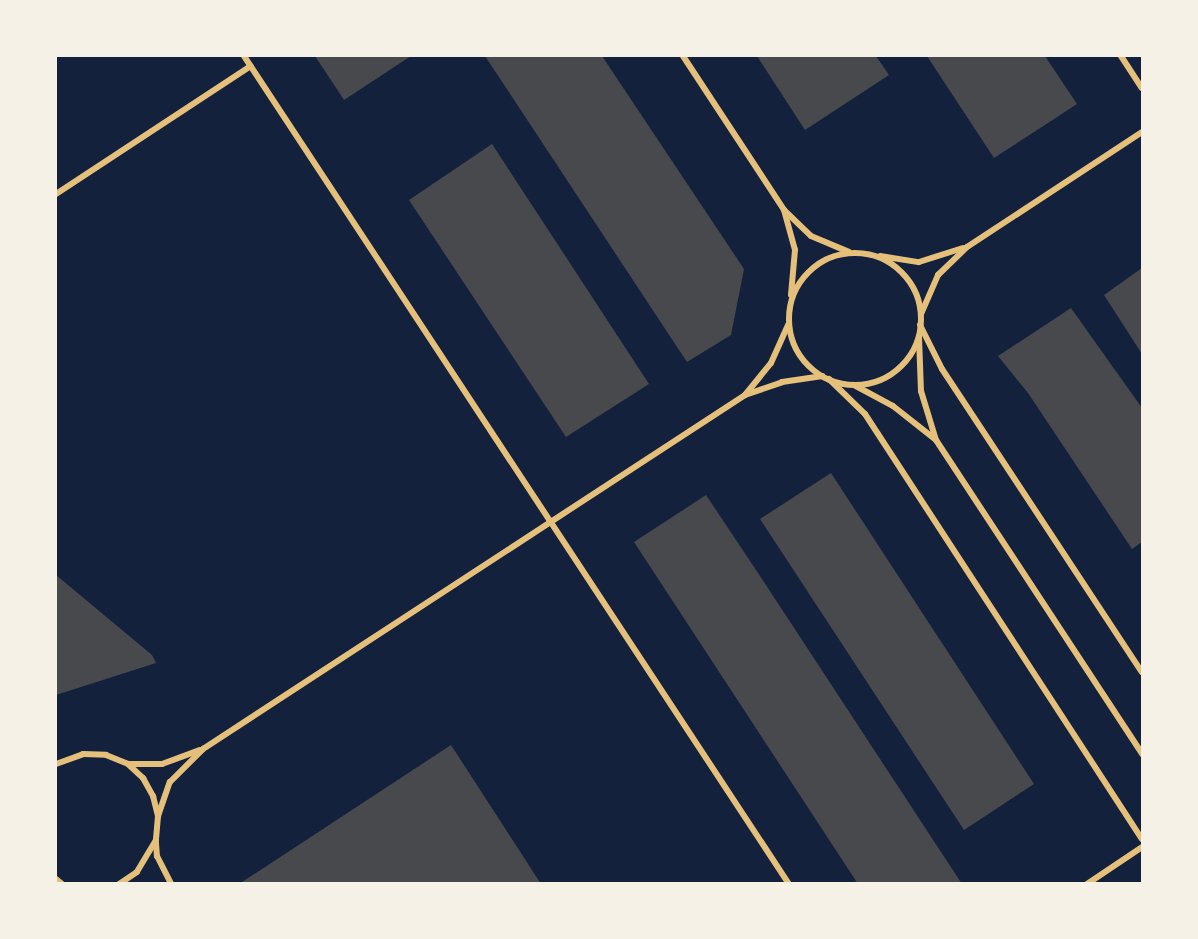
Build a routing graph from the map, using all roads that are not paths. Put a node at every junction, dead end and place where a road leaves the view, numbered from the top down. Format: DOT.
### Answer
graph roads {
  1 [pos="244,56"];
  2 [pos="683,56"];
  3 [pos="1121,56"];
  4 [pos="251,66"];
  5 [pos="1143,88"];
  6 [pos="1143,132"];
  7 [pos="56,194"];
  8 [pos="784,210"];
  9 [pos="967,247"];
  10 [pos="850,252"];
  11 [pos="873,255"];
  12 [pos="789,311"];
  13 [pos="921,315"];
  14 [pos="790,321"];
  15 [pos="920,325"];
  16 [pos="919,337"];
  17 [pos="826,377"];
  18 [pos="853,385"];
  19 [pos="745,395"];
  20 [pos="936,440"];
  21 [pos="549,521"];
  22 [pos="1143,672"];
  23 [pos="203,748"];
  24 [pos="1143,754"];
  25 [pos="57,762"];
  26 [pos="128,764"];
  27 [pos="158,816"];
  28 [pos="1143,839"];
  29 [pos="156,840"];
  30 [pos="1143,847"];
  31 [pos="56,879"];
  32 [pos="62,884"];
  33 [pos="119,884"];
  34 [pos="171,884"];
  35 [pos="789,884"];
  36 [pos="1087,884"];
  1 -- 4 [label="street"];
  2 -- 8 [label="street"];
  3 -- 5 [label="street"];
  4 -- 7 [label="street"];
  4 -- 21 [label="street"];
  6 -- 9 [label="street"];
  8 -- 10 [label="street"];
  8 -- 12 [label="street"];
  9 -- 11 [label="street"];
  9 -- 13 [label="street"];
  10 -- 11 [label="street"];
  10 -- 12 [label="street"];
  11 -- 13 [label="street"];
  12 -- 14 [label="street"];
  13 -- 15 [label="street"];
  14 -- 17 [label="street"];
  14 -- 19 [label="street"];
  15 -- 16 [label="street"];
  15 -- 22 [label="street"];
  16 -- 18 [label="street"];
  16 -- 20 [label="street"];
  17 -- 18 [label="street"];
  17 -- 19 [label="street"];
  17 -- 28 [label="street"];
  18 -- 20 [label="street"];
  19 -- 21 [label="street"];
  20 -- 24 [label="street"];
  21 -- 23 [label="street"];
  21 -- 35 [label="street"];
  23 -- 26 [label="street"];
  23 -- 27 [label="street"];
  25 -- 26 [label="street"];
  26 -- 27 [label="street"];
  27 -- 29 [label="street"];
  29 -- 33 [label="street"];
  29 -- 34 [label="street"];
  30 -- 36 [label="street"];
  31 -- 32 [label="street"];
}
